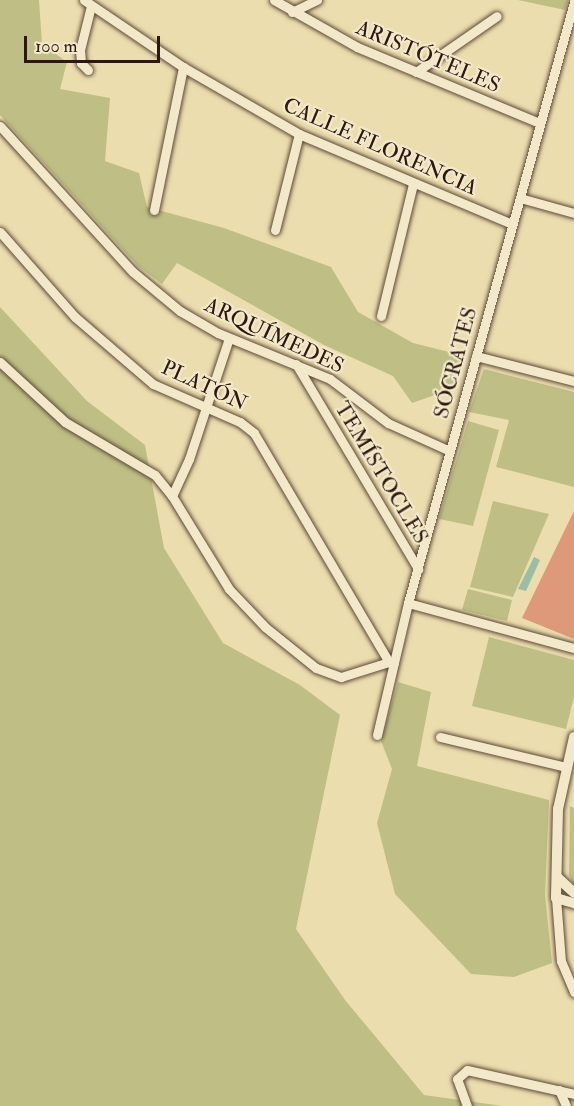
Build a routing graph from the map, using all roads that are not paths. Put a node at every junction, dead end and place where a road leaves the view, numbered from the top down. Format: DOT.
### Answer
graph roads {
  1 [pos="274,0"];
  2 [pos="317,0"];
  3 [pos="87,3"];
  4 [pos="574,3"];
  5 [pos="292,12"];
  6 [pos="497,16"];
  7 [pos="183,67"];
  8 [pos="88,70"];
  9 [pos="416,72"];
  10 [pos="540,123"];
  11 [pos="0,126"];
  12 [pos="299,134"];
  13 [pos="413,184"];
  14 [pos="520,198"];
  15 [pos="154,210"];
  16 [pos="574,213"];
  17 [pos="513,224"];
  18 [pos="275,230"];
  19 [pos="0,232"];
  20 [pos="381,316"];
  21 [pos="230,338"];
  22 [pos="476,356"];
  23 [pos="0,362"];
  24 [pos="296,364"];
  25 [pos="574,381"];
  26 [pos="206,408"];
  27 [pos="450,451"];
  28 [pos="172,496"];
  29 [pos="418,569"];
  30 [pos="408,603"];
  31 [pos="574,648"];
  32 [pos="392,662"];
  33 [pos="377,735"];
  34 [pos="440,737"];
  35 [pos="574,737"];
  36 [pos="566,767"];
  37 [pos="557,877"];
  38 [pos="574,893"];
  39 [pos="556,898"];
  40 [pos="574,903"];
  41 [pos="574,992"];
  42 [pos="559,1090"];
  43 [pos="574,1094"];
  44 [pos="467,1106"];
  45 [pos="566,1106"];
  1 -- 5 [label="street, ARISTÓTELES"];
  2 -- 5 [label="street"];
  3 -- 7 [label="street, CALLE FLORENCIA"];
  3 -- 8 [label="street"];
  4 -- 10 [label="street, SÓCRATES"];
  5 -- 9 [label="street, ARISTÓTELES"];
  6 -- 9 [label="street"];
  7 -- 12 [label="street, CALLE FLORENCIA"];
  7 -- 15 [label="street"];
  9 -- 10 [label="street, ARISTÓTELES"];
  10 -- 14 [label="street, SÓCRATES"];
  11 -- 21 [label="street, ARQUÍMEDES"];
  12 -- 13 [label="street, CALLE FLORENCIA"];
  12 -- 18 [label="street"];
  13 -- 17 [label="street, CALLE FLORENCIA"];
  13 -- 20 [label="street"];
  14 -- 16 [label="street"];
  14 -- 17 [label="street, SÓCRATES"];
  17 -- 22 [label="street, SÓCRATES"];
  19 -- 26 [label="street, PLATÓN"];
  21 -- 24 [label="street, ARQUÍMEDES"];
  21 -- 26 [label="street"];
  22 -- 25 [label="street"];
  22 -- 27 [label="street, SÓCRATES"];
  23 -- 28 [label="street"];
  24 -- 27 [label="street, ARQUÍMEDES"];
  24 -- 29 [label="street, TEMÍSTOCLES"];
  26 -- 28 [label="street"];
  26 -- 32 [label="street, PLATÓN"];
  27 -- 29 [label="street, SÓCRATES"];
  28 -- 32 [label="street"];
  29 -- 30 [label="street, SÓCRATES"];
  30 -- 31 [label="street"];
  30 -- 32 [label="street, SÓCRATES"];
  32 -- 33 [label="street, SÓCRATES"];
  34 -- 36 [label="street"];
  35 -- 36 [label="street"];
  36 -- 37 [label="street"];
  37 -- 38 [label="street"];
  37 -- 39 [label="street"];
  39 -- 40 [label="street"];
  39 -- 41 [label="street"];
  42 -- 43 [label="street"];
  42 -- 44 [label="street"];
  42 -- 45 [label="street"];
}
